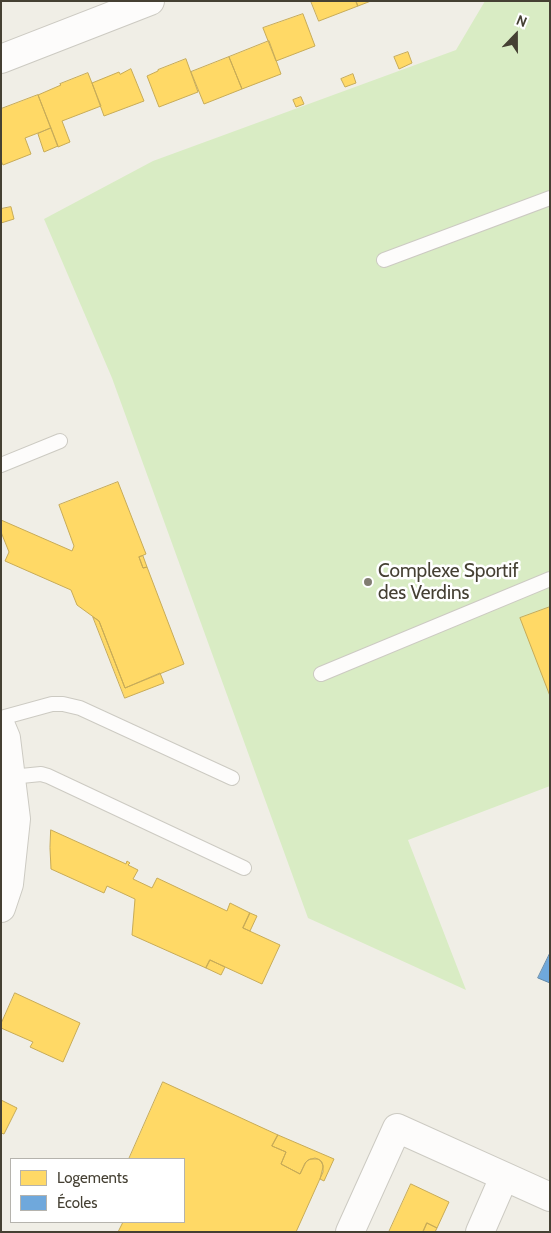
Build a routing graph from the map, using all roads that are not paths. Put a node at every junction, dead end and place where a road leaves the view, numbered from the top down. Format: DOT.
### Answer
graph roads {
  1 [pos="150,1"];
  2 [pos="1,59"];
  3 [pos="550,198"];
  4 [pos="384,260"];
  5 [pos="60,442"];
  6 [pos="1,465"];
  7 [pos="550,579"];
  8 [pos="321,674"];
  9 [pos="1,718"];
  10 [pos="1,726"];
  11 [pos="11,778"];
  12 [pos="232,778"];
  13 [pos="244,868"];
  14 [pos="1,908"];
  15 [pos="504,1177"];
  16 [pos="550,1197"];
  17 [pos="350,1232"];
  18 [pos="480,1232"];
  1 -- 2 [label="street"];
  3 -- 4 [label="lane"];
  5 -- 6 [label="lane"];
  7 -- 8 [label="lane"];
  9 -- 12 [label="lane"];
  10 -- 11 [label="street"];
  11 -- 13 [label="lane"];
  11 -- 14 [label="street"];
  15 -- 16 [label="street"];
  15 -- 17 [label="street"];
  15 -- 18 [label="street"];
}
